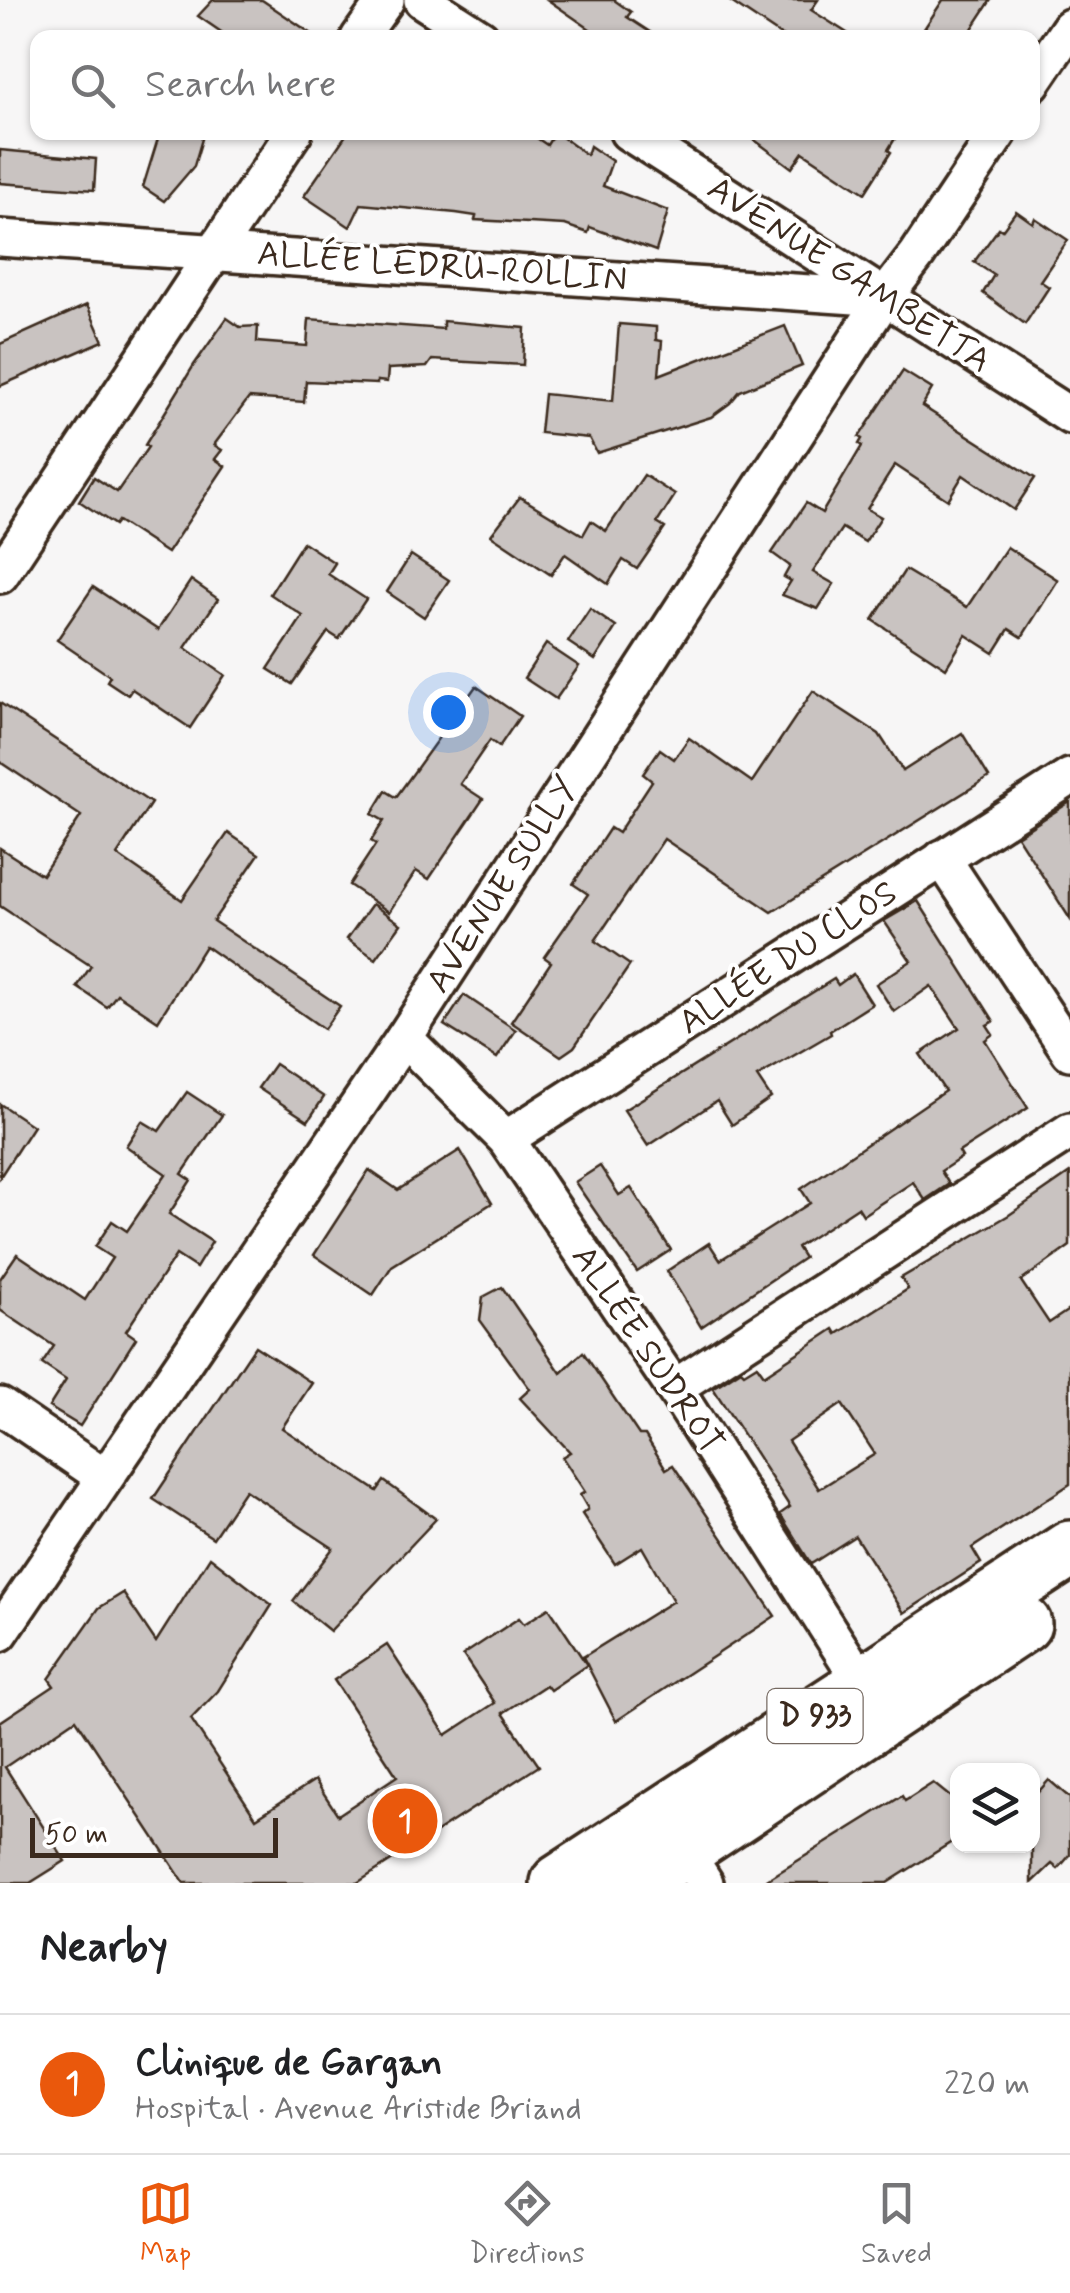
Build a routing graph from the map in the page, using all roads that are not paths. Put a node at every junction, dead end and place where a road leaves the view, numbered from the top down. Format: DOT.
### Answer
graph roads {
  1 [pos="386,0"];
  2 [pos="422,0"];
  3 [pos="1070,26"];
  4 [pos="364,30"];
  5 [pos="469,30"];
  6 [pos="1040,71"];
  7 [pos="289,140"];
  8 [pos="640,140"];
  9 [pos="994,140"];
  10 [pos="0,238"];
  11 [pos="214,252"];
  12 [pos="884,298"];
  13 [pos="1070,416"];
  14 [pos="0,576"];
  15 [pos="1070,777"];
  16 [pos="942,858"];
  17 [pos="404,1038"];
  18 [pos="1070,1052"];
  19 [pos="1070,1130"];
  20 [pos="506,1139"];
  21 [pos="674,1388"];
  22 [pos="0,1406"];
  23 [pos="104,1477"];
  24 [pos="1070,1549"];
  25 [pos="1070,1592"];
  26 [pos="0,1633"];
  27 [pos="863,1684"];
  28 [pos="695,1866"];
  29 [pos="559,1883"];
  30 [pos="634,1883"];
  1 -- 4 [label="street"];
  2 -- 5 [label="street"];
  3 -- 6 [label="street"];
  7 -- 11 [label="street"];
  8 -- 12 [label="street, AVENUE GAMBETTA"];
  9 -- 12 [label="street, AVENUE SULLY"];
  10 -- 11 [label="street, ALLÉE LEDRU-ROLLIN"];
  11 -- 12 [label="street, ALLÉE LEDRU-ROLLIN"];
  11 -- 14 [label="street"];
  12 -- 13 [label="street, AVENUE GAMBETTA"];
  12 -- 17 [label="street, AVENUE SULLY"];
  15 -- 16 [label="street, ALLÉE DU CLOS"];
  16 -- 18 [label="street"];
  16 -- 20 [label="street, ALLÉE DU CLOS"];
  17 -- 20 [label="street, ALLÉE SUDROT"];
  17 -- 23 [label="street, AVENUE SULLY"];
  19 -- 21 [label="street"];
  20 -- 21 [label="street, ALLÉE SUDROT"];
  21 -- 27 [label="street, ALLÉE SUDROT"];
  22 -- 23 [label="street"];
  23 -- 26 [label="street, AVENUE SULLY"];
  24 -- 27 [label="main road, D 933"];
  25 -- 28 [label="main road, D 933"];
  27 -- 29 [label="main road, D 933"];
  28 -- 30 [label="main road, D 933"];
}
